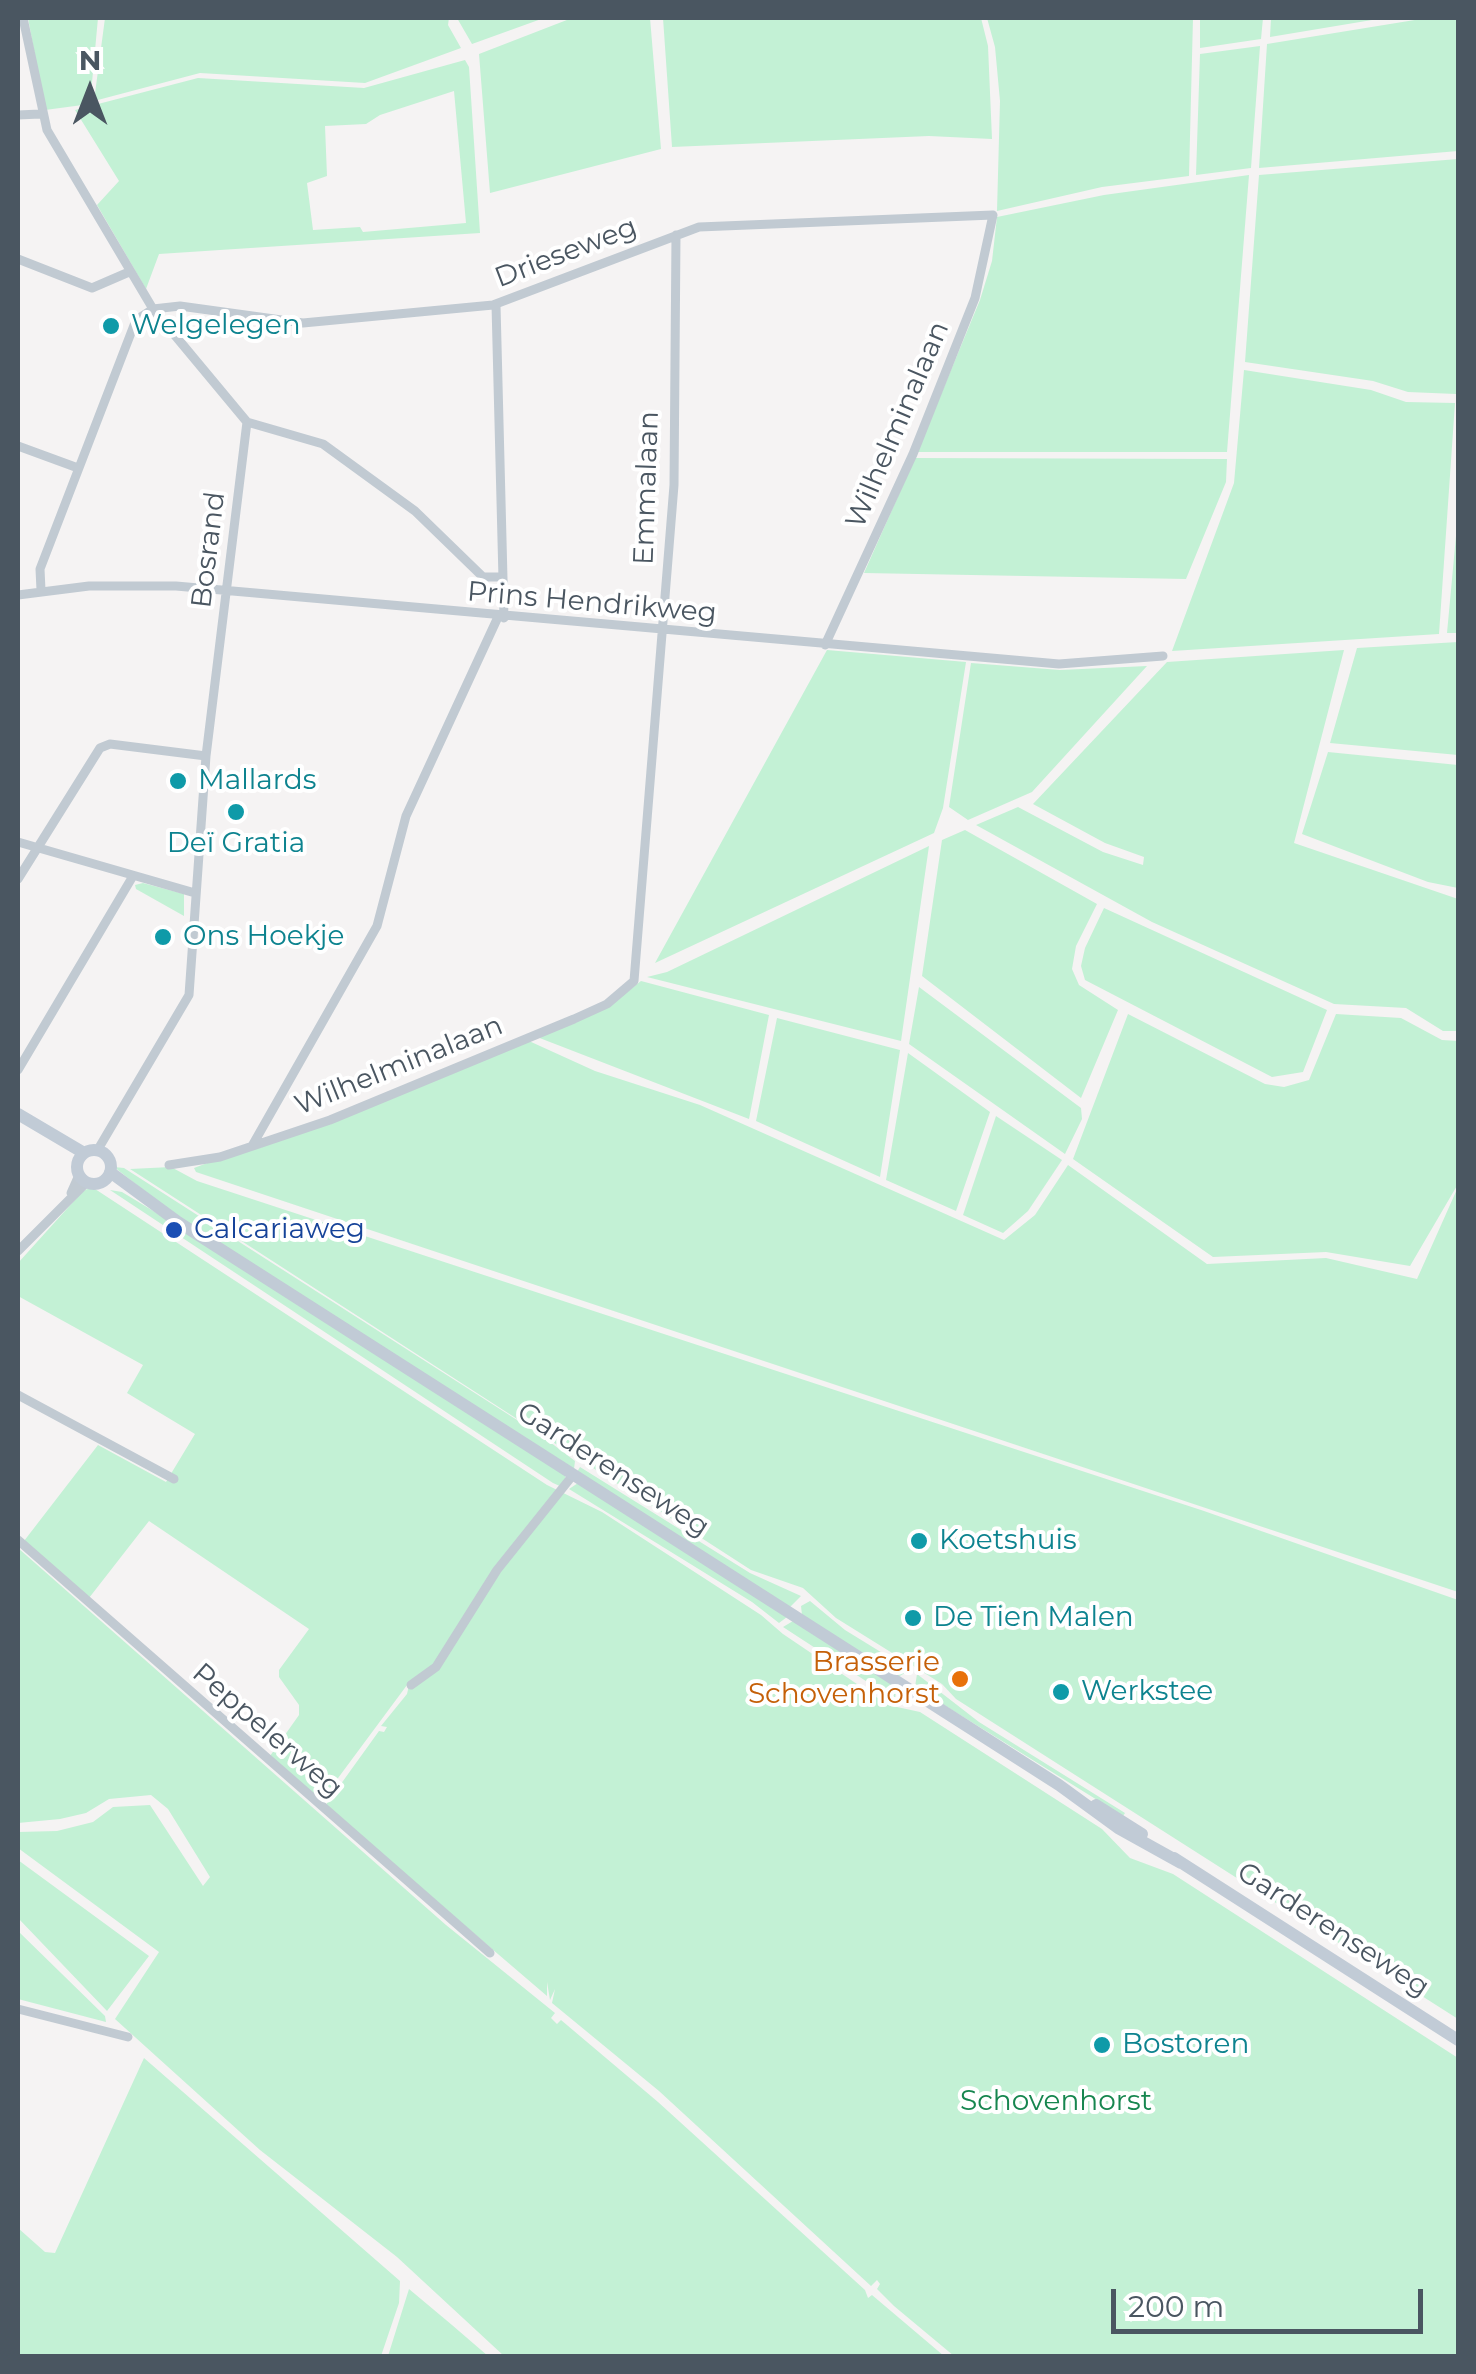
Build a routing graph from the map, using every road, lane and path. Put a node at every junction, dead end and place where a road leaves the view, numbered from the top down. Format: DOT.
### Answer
graph roads {
  1 [pos="23,18"];
  2 [pos="40,114"];
  3 [pos="18,115"];
  4 [pos="994,215"];
  5 [pos="676,234"];
  6 [pos="18,258"];
  7 [pos="130,272"];
  8 [pos="496,305"];
  9 [pos="153,309"];
  10 [pos="248,422"];
  11 [pos="18,446"];
  12 [pos="78,468"];
  13 [pos="503,577"];
  14 [pos="41,590"];
  15 [pos="227,590"];
  16 [pos="18,595"];
  17 [pos="501,617"];
  18 [pos="662,632"];
  19 [pos="826,646"];
  20 [pos="1163,656"];
  21 [pos="206,756"];
  22 [pos="18,842"];
  23 [pos="37,848"];
  24 [pos="132,876"];
  25 [pos="18,879"];
  26 [pos="195,893"];
  27 [pos="634,982"];
  28 [pos="18,1070"];
  29 [pos="18,1114"];
  30 [pos="252,1146"];
  31 [pos="91,1154"];
  32 [pos="169,1165"];
  33 [pos="108,1175"];
  34 [pos="83,1179"];
  35 [pos="18,1252"];
  36 [pos="18,1395"];
  37 [pos="573,1474"];
  38 [pos="174,1479"];
  39 [pos="18,1540"];
  40 [pos="410,1684"];
  41 [pos="490,1953"];
  42 [pos="18,2009"];
  43 [pos="128,2037"];
  44 [pos="1458,2040"];
  1 -- 2 [label="street"];
  2 -- 3 [label="street"];
  2 -- 7 [label="street"];
  4 -- 5 [label="street, Drieseweg"];
  4 -- 19 [label="street, Wilhelminalaan"];
  5 -- 8 [label="street, Drieseweg"];
  5 -- 18 [label="street, Emmalaan"];
  6 -- 7 [label="street"];
  7 -- 9 [label="street"];
  8 -- 9 [label="street, Drieseweg"];
  8 -- 13 [label="street"];
  9 -- 10 [label="street"];
  9 -- 12 [label="street"];
  10 -- 13 [label="street"];
  10 -- 15 [label="street, Bosrand"];
  11 -- 12 [label="street"];
  12 -- 14 [label="street"];
  13 -- 17 [label="street"];
  14 -- 15 [label="street, Prins Hendrikweg"];
  14 -- 16 [label="street, Prins Hendrikweg"];
  15 -- 17 [label="street, Prins Hendrikweg"];
  15 -- 21 [label="street, Bosrand"];
  17 -- 18 [label="street, Prins Hendrikweg"];
  17 -- 30 [label="street"];
  18 -- 19 [label="street, Prins Hendrikweg"];
  18 -- 27 [label="street, Emmalaan"];
  19 -- 20 [label="street, Prins Hendrikweg"];
  21 -- 23 [label="street"];
  21 -- 26 [label="street, Bosrand"];
  22 -- 23 [label="street"];
  23 -- 24 [label="street"];
  23 -- 25 [label="street"];
  24 -- 26 [label="street"];
  24 -- 28 [label="street"];
  26 -- 31 [label="street, Bosrand"];
  27 -- 30 [label="street, Wilhelminalaan"];
  29 -- 31 [label="main road"];
  30 -- 32 [label="street, Wilhelminalaan"];
  31 -- 33 [label="main road"];
  31 -- 34 [label="main road"];
  33 -- 34 [label="main road"];
  33 -- 37 [label="main road, Garderenseweg"];
  34 -- 35 [label="street"];
  36 -- 38 [label="street"];
  37 -- 40 [label="street"];
  37 -- 44 [label="main road, Garderenseweg"];
  39 -- 41 [label="street, Peppelerweg"];
  42 -- 43 [label="street"];
}
